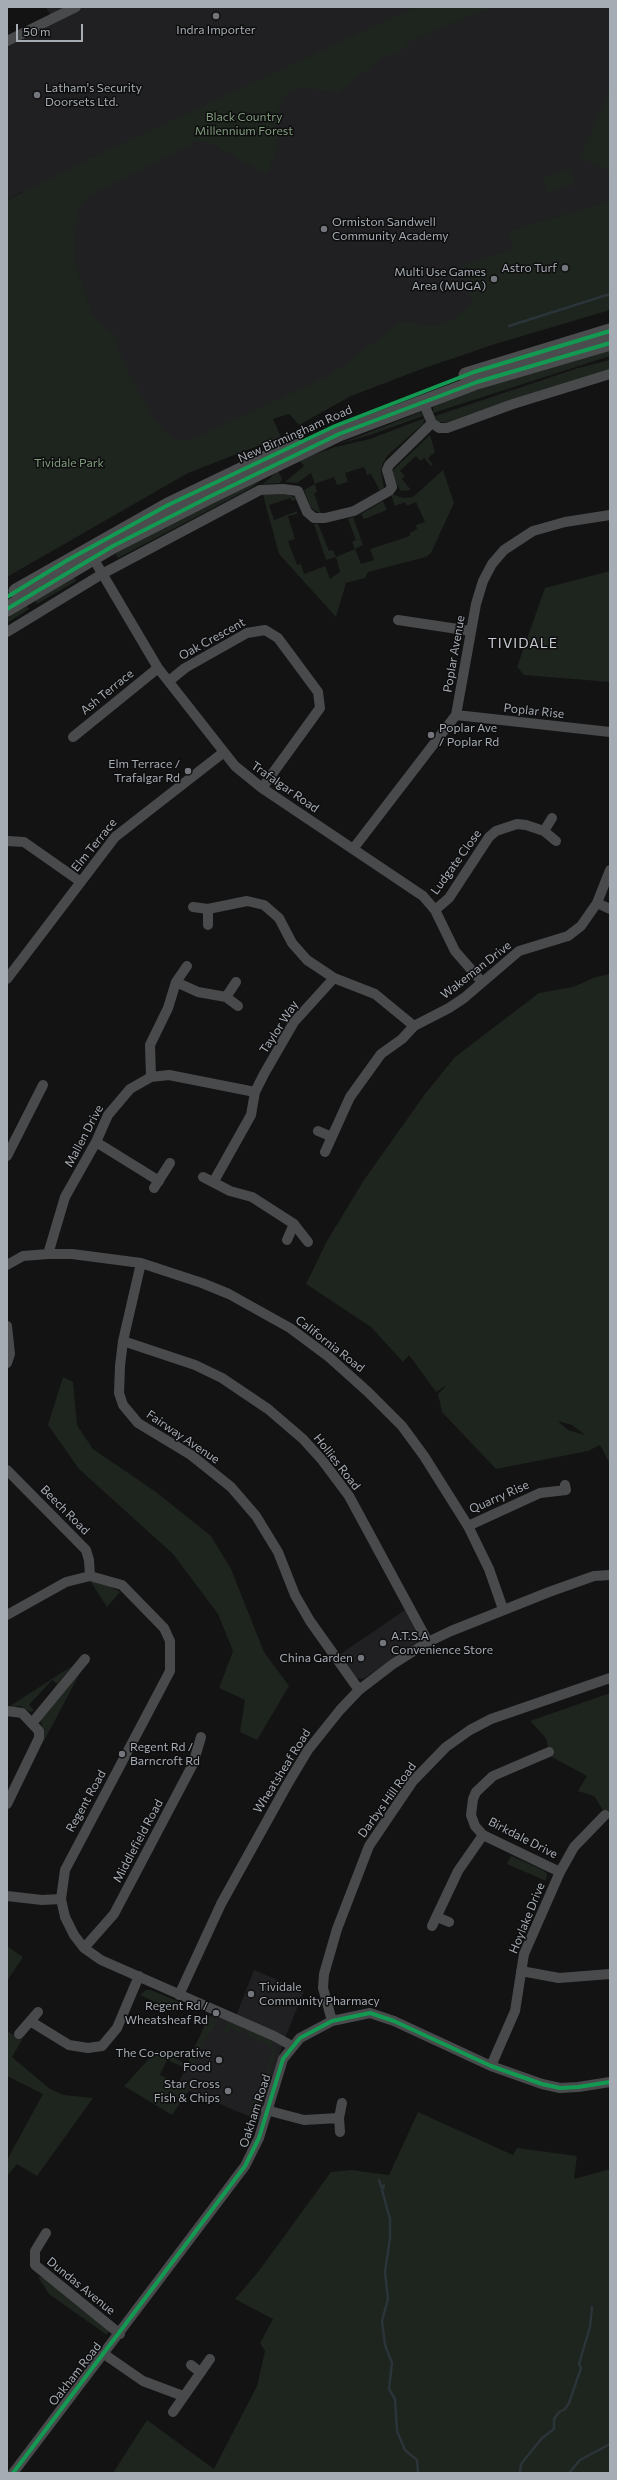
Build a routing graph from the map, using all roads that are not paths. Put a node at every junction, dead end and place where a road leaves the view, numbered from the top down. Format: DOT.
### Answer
graph roads {
  1 [pos="76,7"];
  2 [pos="7,41"];
  3 [pos="610,331"];
  4 [pos="610,343"];
  5 [pos="610,374"];
  6 [pos="423,402"];
  7 [pos="432,423"];
  8 [pos="610,515"];
  9 [pos="90,554"];
  10 [pos="102,574"];
  11 [pos="7,597"];
  12 [pos="7,609"];
  13 [pos="398,620"];
  14 [pos="7,632"];
  15 [pos="471,632"];
  16 [pos="158,668"];
  17 [pos="168,681"];
  18 [pos="456,715"];
  19 [pos="610,732"];
  20 [pos="73,737"];
  21 [pos="224,752"];
  22 [pos="262,788"];
  23 [pos="552,818"];
  24 [pos="544,831"];
  25 [pos="556,840"];
  26 [pos="7,841"];
  27 [pos="353,849"];
  28 [pos="610,870"];
  29 [pos="81,882"];
  30 [pos="597,903"];
  31 [pos="193,907"];
  32 [pos="208,909"];
  33 [pos="610,909"];
  34 [pos="435,910"];
  35 [pos="208,925"];
  36 [pos="187,966"];
  37 [pos="334,978"];
  38 [pos="7,979"];
  39 [pos="176,982"];
  40 [pos="236,982"];
  41 [pos="482,982"];
  42 [pos="226,997"];
  43 [pos="238,1006"];
  44 [pos="414,1026"];
  45 [pos="151,1077"];
  46 [pos="43,1084"];
  47 [pos="255,1092"];
  48 [pos="318,1131"];
  49 [pos="330,1136"];
  50 [pos="96,1142"];
  51 [pos="325,1152"];
  52 [pos="7,1156"];
  53 [pos="170,1163"];
  54 [pos="204,1177"];
  55 [pos="214,1181"];
  56 [pos="294,1224"];
  57 [pos="287,1240"];
  58 [pos="308,1242"];
  59 [pos="48,1254"];
  60 [pos="141,1264"];
  61 [pos="7,1265"];
  62 [pos="7,1326"];
  63 [pos="123,1341"];
  64 [pos="7,1362"];
  65 [pos="7,1470"];
  66 [pos="566,1491"];
  67 [pos="468,1526"];
  68 [pos="610,1575"];
  69 [pos="90,1576"];
  70 [pos="503,1609"];
  71 [pos="7,1615"];
  72 [pos="428,1642"];
  73 [pos="85,1659"];
  74 [pos="610,1678"];
  75 [pos="360,1690"];
  76 [pos="7,1712"];
  77 [pos="33,1722"];
  78 [pos="201,1737"];
  79 [pos="549,1752"];
  80 [pos="7,1804"];
  81 [pos="605,1815"];
  82 [pos="483,1835"];
  83 [pos="560,1872"];
  84 [pos="7,1896"];
  85 [pos="61,1899"];
  86 [pos="449,1922"];
  87 [pos="84,1948"];
  88 [pos="521,1971"];
  89 [pos="610,1974"];
  90 [pos="138,1976"];
  91 [pos="179,1995"];
  92 [pos="38,2012"];
  93 [pos="30,2021"];
  94 [pos="332,2021"];
  95 [pos="20,2034"];
  96 [pos="292,2046"];
  97 [pos="491,2066"];
  98 [pos="610,2082"];
  99 [pos="342,2103"];
  100 [pos="266,2110"];
  101 [pos="339,2118"];
  102 [pos="340,2132"];
  103 [pos="46,2233"];
  104 [pos="120,2334"];
  105 [pos="104,2354"];
  106 [pos="210,2359"];
  107 [pos="190,2365"];
  108 [pos="200,2372"];
  109 [pos="183,2396"];
  110 [pos="172,2412"];
  111 [pos="13,2473"];
  1 -- 2 [label="street"];
  3 -- 9 [label="highway, New Birmingham Road"];
  4 -- 6 [label="highway, New Birmingham Road"];
  5 -- 7 [label="street"];
  6 -- 7 [label="street"];
  6 -- 9 [label="highway, New Birmingham Road"];
  7 -- 10 [label="street"];
  8 -- 15 [label="street, Poplar Avenue"];
  9 -- 10 [label="street, Trafalgar Road"];
  9 -- 11 [label="highway, New Birmingham Road"];
  9 -- 12 [label="highway, New Birmingham Road"];
  10 -- 14 [label="street"];
  10 -- 16 [label="street, Trafalgar Road"];
  13 -- 15 [label="street"];
  15 -- 18 [label="street, Poplar Avenue"];
  16 -- 17 [label="street, Trafalgar Road"];
  16 -- 20 [label="street, Ash Terrace"];
  17 -- 21 [label="street, Trafalgar Road"];
  17 -- 22 [label="street, Oak Crescent"];
  18 -- 19 [label="street, Poplar Rise"];
  18 -- 27 [label="street, Poplar Avenue"];
  21 -- 22 [label="street, Trafalgar Road"];
  21 -- 29 [label="street, Elm Terrace"];
  22 -- 27 [label="street, Trafalgar Road"];
  23 -- 24 [label="street"];
  24 -- 25 [label="street, Ludgate Close"];
  24 -- 34 [label="street, Ludgate Close"];
  26 -- 29 [label="street"];
  27 -- 34 [label="street, Trafalgar Road"];
  28 -- 30 [label="street, Wakeman Drive"];
  29 -- 38 [label="street, Elm Terrace"];
  30 -- 33 [label="street"];
  30 -- 41 [label="street, Wakeman Drive"];
  31 -- 32 [label="street"];
  32 -- 35 [label="street"];
  32 -- 37 [label="street"];
  34 -- 41 [label="street, Trafalgar Road"];
  36 -- 39 [label="street"];
  37 -- 44 [label="street"];
  37 -- 47 [label="street, Taylor Way"];
  39 -- 42 [label="street"];
  39 -- 45 [label="street"];
  40 -- 42 [label="street"];
  41 -- 44 [label="street, Wakeman Drive"];
  42 -- 43 [label="street"];
  44 -- 49 [label="street, Wakeman Drive"];
  45 -- 47 [label="street, Mallen Drive"];
  45 -- 50 [label="street, Mallen Drive"];
  46 -- 52 [label="street"];
  47 -- 55 [label="street, Taylor Way"];
  48 -- 49 [label="street"];
  49 -- 51 [label="street, Wakeman Drive"];
  50 -- 53 [label="street"];
  50 -- 59 [label="street, Mallen Drive"];
  54 -- 55 [label="street"];
  55 -- 56 [label="street"];
  56 -- 57 [label="street"];
  56 -- 58 [label="street"];
  59 -- 60 [label="street, California Road"];
  59 -- 61 [label="street, California Road"];
  60 -- 63 [label="street, Fairway Avenue"];
  60 -- 67 [label="street, California Road"];
  62 -- 64 [label="street"];
  63 -- 72 [label="street, Hollies Road"];
  63 -- 75 [label="street, Fairway Avenue"];
  65 -- 69 [label="street, Beech Road"];
  66 -- 67 [label="street, Quarry Rise"];
  67 -- 70 [label="street, California Road"];
  68 -- 70 [label="street, Wheatsheaf Road"];
  69 -- 71 [label="street, Regent Road"];
  69 -- 85 [label="street, Regent Road"];
  70 -- 72 [label="street, Wheatsheaf Road"];
  72 -- 75 [label="street, Wheatsheaf Road"];
  73 -- 77 [label="street"];
  74 -- 94 [label="street, Darbys Hill Road"];
  75 -- 91 [label="street, Wheatsheaf Road"];
  76 -- 77 [label="street"];
  77 -- 80 [label="street"];
  78 -- 87 [label="street, Middlefield Road"];
  79 -- 82 [label="street, Birkdale Drive"];
  81 -- 83 [label="street, Hoylake Drive"];
  82 -- 83 [label="street, Birkdale Drive"];
  82 -- 86 [label="street"];
  83 -- 88 [label="street, Hoylake Drive"];
  84 -- 85 [label="street"];
  85 -- 87 [label="street, Regent Road"];
  87 -- 90 [label="street, Regent Road"];
  88 -- 89 [label="street"];
  88 -- 97 [label="street, Hoylake Drive"];
  90 -- 91 [label="street, Regent Road"];
  90 -- 93 [label="street"];
  91 -- 96 [label="street, Regent Road"];
  92 -- 93 [label="street"];
  93 -- 95 [label="street"];
  94 -- 96 [label="street, Oakham Road"];
  94 -- 97 [label="street, Oakham Road"];
  96 -- 100 [label="street, Oakham Road"];
  97 -- 98 [label="street, Oakham Road"];
  99 -- 101 [label="street"];
  100 -- 101 [label="street"];
  100 -- 104 [label="street, Oakham Road"];
  101 -- 102 [label="street"];
  103 -- 104 [label="street, Dundas Avenue"];
  104 -- 105 [label="street, Oakham Road"];
  105 -- 109 [label="street"];
  105 -- 111 [label="street, Oakham Road"];
  106 -- 108 [label="street"];
  107 -- 108 [label="street"];
  108 -- 109 [label="street"];
  109 -- 110 [label="street"];
}
